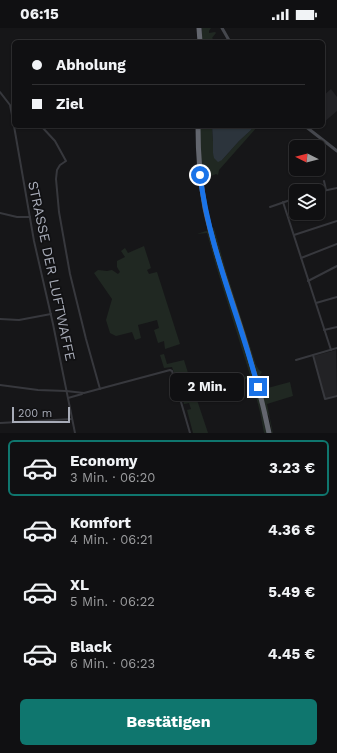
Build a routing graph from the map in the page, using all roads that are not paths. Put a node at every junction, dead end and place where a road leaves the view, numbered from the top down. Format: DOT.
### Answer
graph roads {
  1 [pos="199,28"];
  2 [pos="222,28"];
  3 [pos="200,40"];
  4 [pos="229,40"];
  5 [pos="0,92"];
  6 [pos="12,115"];
  7 [pos="15,128"];
  8 [pos="43,128"];
  9 [pos="198,128"];
  10 [pos="307,128"];
  11 [pos="337,152"];
  12 [pos="324,181"];
  13 [pos="337,188"];
  14 [pos="326,190"];
  15 [pos="289,200"];
  16 [pos="283,202"];
  17 [pos="270,207"];
  18 [pos="0,213"];
  19 [pos="30,216"];
  20 [pos="337,221"];
  21 [pos="294,236"];
  22 [pos="337,244"];
  23 [pos="301,258"];
  24 [pos="337,266"];
  25 [pos="308,281"];
  26 [pos="337,297"];
  27 [pos="316,303"];
  28 [pos="51,314"];
  29 [pos="0,319"];
  30 [pos="337,327"];
  31 [pos="324,330"];
  32 [pos="337,348"];
  33 [pos="330,350"];
  34 [pos="313,355"];
  35 [pos="296,360"];
  36 [pos="0,385"];
  37 [pos="100,389"];
  38 [pos="66,391"];
  39 [pos="84,393"];
  40 [pos="337,396"];
  41 [pos="68,398"];
  42 [pos="72,419"];
  43 [pos="0,423"];
  44 [pos="75,433"];
  45 [pos="190,433"];
  46 [pos="269,433"];
  1 -- 3 [label="highway"];
  2 -- 4 [label="street"];
  5 -- 6 [label="street, STRASSE DER LUFTWAFFE"];
  7 -- 19 [label="street, STRASSE DER LUFTWAFFE"];
  8 -- 37 [label="street"];
  9 -- 46 [label="highway"];
  10 -- 11 [label="street"];
  12 -- 14 [label="street"];
  13 -- 14 [label="street"];
  15 -- 16 [label="street"];
  16 -- 17 [label="street"];
  16 -- 21 [label="street"];
  18 -- 19 [label="street"];
  19 -- 28 [label="street, STRASSE DER LUFTWAFFE"];
  20 -- 21 [label="street"];
  21 -- 23 [label="street"];
  22 -- 23 [label="street"];
  23 -- 25 [label="street"];
  24 -- 25 [label="street"];
  25 -- 27 [label="street"];
  26 -- 27 [label="street"];
  27 -- 31 [label="street"];
  28 -- 29 [label="street"];
  28 -- 38 [label="street, STRASSE DER LUFTWAFFE"];
  30 -- 31 [label="street"];
  31 -- 33 [label="street"];
  32 -- 33 [label="street"];
  33 -- 34 [label="street"];
  34 -- 35 [label="street"];
  34 -- 40 [label="street"];
  36 -- 38 [label="street"];
  37 -- 39 [label="street"];
  37 -- 45 [label="street"];
  38 -- 39 [label="street"];
  38 -- 41 [label="street, STRASSE DER LUFTWAFFE"];
  39 -- 41 [label="street"];
  41 -- 42 [label="street, STRASSE DER LUFTWAFFE"];
  42 -- 43 [label="street"];
  42 -- 44 [label="street, STRASSE DER LUFTWAFFE"];
}
